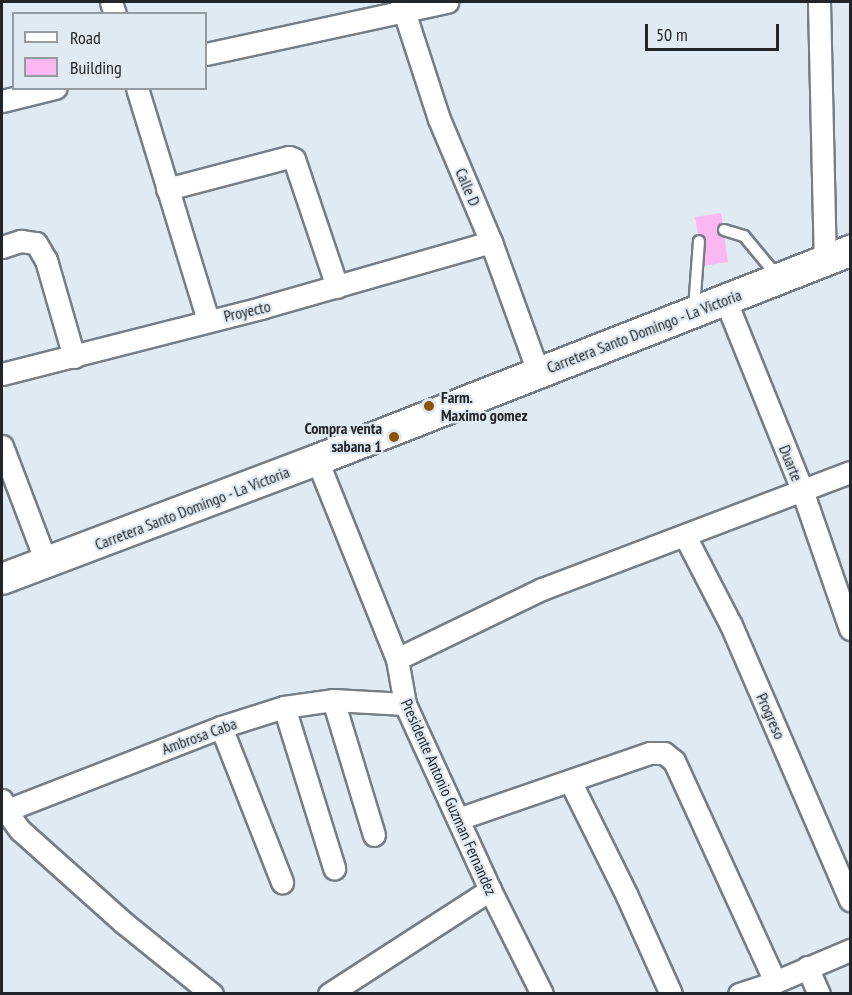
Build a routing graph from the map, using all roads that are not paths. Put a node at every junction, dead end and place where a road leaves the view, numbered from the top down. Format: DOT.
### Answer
graph roads {
  1 [pos="447,2"];
  2 [pos="819,2"];
  3 [pos="402,6"];
  4 [pos="207,54"];
  5 [pos="47,90"];
  6 [pos="138,90"];
  7 [pos="2,101"];
  8 [pos="167,189"];
  9 [pos="724,230"];
  10 [pos="699,241"];
  11 [pos="491,243"];
  12 [pos="2,248"];
  13 [pos="838,256"];
  14 [pos="779,279"];
  15 [pos="337,287"];
  16 [pos="725,299"];
  17 [pos="693,312"];
  18 [pos="208,320"];
  19 [pos="74,357"];
  20 [pos="538,372"];
  21 [pos="2,374"];
  22 [pos="2,446"];
  23 [pos="317,460"];
  24 [pos="850,472"];
  25 [pos="801,490"];
  26 [pos="685,536"];
  27 [pos="46,562"];
  28 [pos="2,579"];
  29 [pos="850,629"];
  30 [pos="397,659"];
  31 [pos="333,700"];
  32 [pos="405,704"];
  33 [pos="284,707"];
  34 [pos="222,727"];
  35 [pos="570,781"];
  36 [pos="3,807"];
  37 [pos="458,819"];
  38 [pos="374,836"];
  39 [pos="334,868"];
  40 [pos="846,873"];
  41 [pos="282,882"];
  42 [pos="490,890"];
  43 [pos="850,900"];
  44 [pos="850,950"];
  45 [pos="807,967"];
  46 [pos="775,982"];
  47 [pos="212,993"];
  48 [pos="329,993"];
  49 [pos="542,993"];
  50 [pos="671,993"];
  51 [pos="739,993"];
  52 [pos="819,993"];
  1 -- 3 [label="street"];
  2 -- 13 [label="street"];
  3 -- 4 [label="street"];
  3 -- 11 [label="street, Calle D"];
  5 -- 7 [label="street"];
  6 -- 8 [label="street"];
  8 -- 15 [label="street"];
  8 -- 18 [label="street"];
  9 -- 14 [label="lane"];
  10 -- 17 [label="lane"];
  11 -- 15 [label="street, Proyecto"];
  11 -- 20 [label="street, Calle D"];
  12 -- 19 [label="street"];
  13 -- 14 [label="main road, Carretera Santo Domingo - La Victoria"];
  14 -- 16 [label="main road, Carretera Santo Domingo - La Victoria"];
  15 -- 18 [label="street, Proyecto"];
  16 -- 17 [label="main road, Carretera Santo Domingo - La Victoria"];
  16 -- 25 [label="street, Duarte"];
  17 -- 20 [label="main road, Carretera Santo Domingo - La Victoria"];
  18 -- 19 [label="street, Proyecto"];
  19 -- 21 [label="street, Proyecto"];
  20 -- 23 [label="main road, Carretera Santo Domingo - La Victoria"];
  22 -- 27 [label="street"];
  23 -- 27 [label="main road, Carretera Santo Domingo - La Victoria"];
  23 -- 30 [label="street, Presidente Antonio Guzman Fernandez"];
  24 -- 25 [label="street"];
  25 -- 26 [label="street"];
  25 -- 29 [label="street, Duarte"];
  26 -- 30 [label="street"];
  26 -- 40 [label="street, Progreso"];
  27 -- 28 [label="main road, Carretera Santo Domingo - La Victoria"];
  30 -- 32 [label="street, Presidente Antonio Guzman Fernandez"];
  31 -- 32 [label="street, Ambrosa Caba"];
  31 -- 33 [label="street, Ambrosa Caba"];
  31 -- 38 [label="street"];
  32 -- 37 [label="street, Presidente Antonio Guzman Fernandez"];
  33 -- 34 [label="street, Ambrosa Caba"];
  33 -- 39 [label="street"];
  34 -- 36 [label="street, Ambrosa Caba"];
  34 -- 41 [label="street"];
  35 -- 37 [label="street"];
  35 -- 46 [label="street"];
  35 -- 50 [label="street"];
  36 -- 47 [label="street"];
  37 -- 42 [label="street, Presidente Antonio Guzman Fernandez"];
  40 -- 43 [label="street, Progreso"];
  42 -- 48 [label="street"];
  42 -- 49 [label="street, Presidente Antonio Guzman Fernandez"];
  44 -- 45 [label="street"];
  45 -- 46 [label="street"];
  45 -- 52 [label="street"];
  46 -- 51 [label="street"];
}
